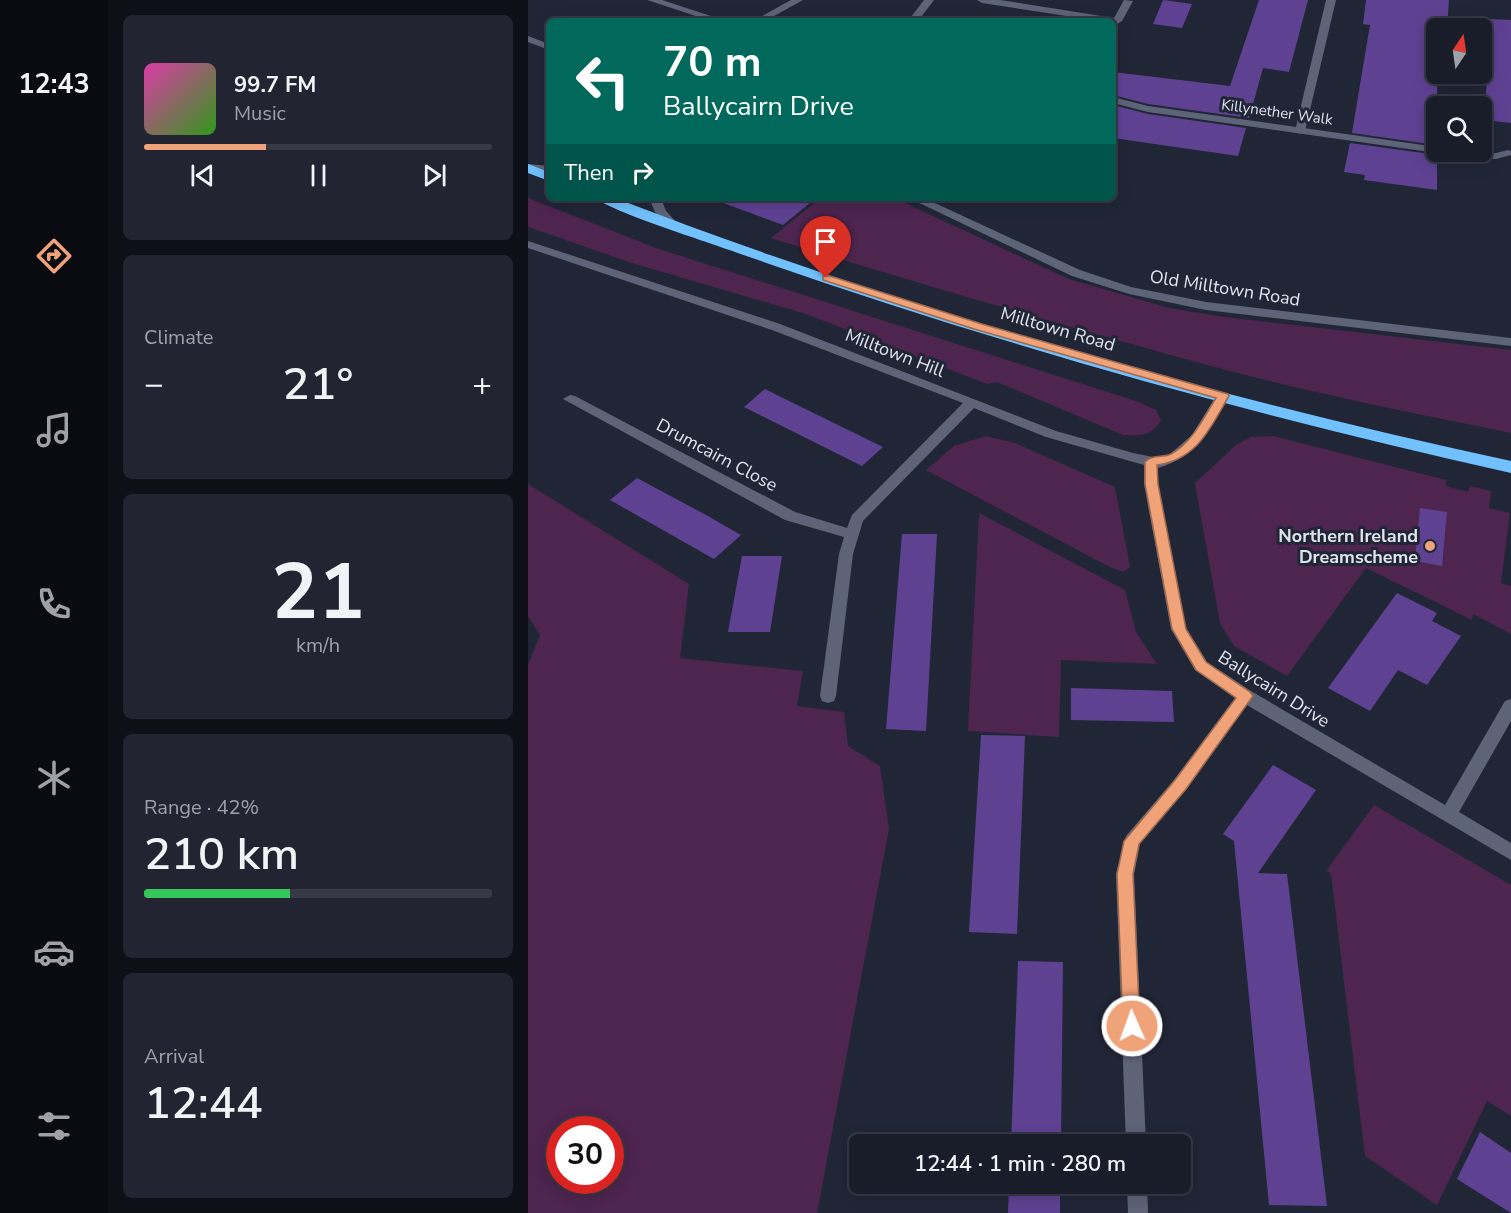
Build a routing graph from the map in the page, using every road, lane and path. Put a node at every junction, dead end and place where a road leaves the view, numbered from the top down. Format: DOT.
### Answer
graph roads {
  1 [pos="652,0"];
  2 [pos="798,0"];
  3 [pos="929,0"];
  4 [pos="982,0"];
  5 [pos="1331,0"];
  6 [pos="1128,1"];
  7 [pos="711,18"];
  8 [pos="764,18"];
  9 [pos="915,18"];
  10 [pos="1098,18"];
  11 [pos="1116,21"];
  12 [pos="528,39"];
  13 [pos="546,46"];
  14 [pos="1116,101"];
  15 [pos="1300,131"];
  16 [pos="1426,148"];
  17 [pos="1508,153"];
  18 [pos="1492,156"];
  19 [pos="528,167"];
  20 [pos="546,169"];
  21 [pos="546,176"];
  22 [pos="612,201"];
  23 [pos="656,201"];
  24 [pos="921,201"];
  25 [pos="672,224"];
  26 [pos="528,244"];
  27 [pos="1511,342"];
  28 [pos="1223,396"];
  29 [pos="570,399"];
  30 [pos="972,402"];
  31 [pos="1151,462"];
  32 [pos="1511,467"];
  33 [pos="851,534"];
  34 [pos="828,696"];
  35 [pos="1245,696"];
  36 [pos="1511,706"];
  37 [pos="1448,815"];
  38 [pos="1511,852"];
  39 [pos="1136,1134"];
  40 [pos="1137,1194"];
  41 [pos="1138,1213"];
  1 -- 7 [label="street"];
  2 -- 8 [label="street"];
  3 -- 9 [label="street"];
  4 -- 10 [label="street"];
  5 -- 15 [label="street"];
  6 -- 11 [label="street"];
  12 -- 13 [label="street"];
  14 -- 15 [label="street, Killynether Walk"];
  15 -- 16 [label="street, Killynether Walk"];
  17 -- 18 [label="street"];
  19 -- 20 [label="street"];
  19 -- 21 [label="highway"];
  22 -- 25 [label="highway, Milltown Road"];
  23 -- 25 [label="street"];
  24 -- 27 [label="street, Old Milltown Road"];
  25 -- 28 [label="highway, Milltown Road"];
  26 -- 30 [label="street, Milltown Hill"];
  28 -- 31 [label="street"];
  28 -- 32 [label="highway, Milltown Road"];
  29 -- 33 [label="street, Drumcairn Close"];
  30 -- 31 [label="street, Milltown Hill"];
  30 -- 33 [label="street"];
  31 -- 35 [label="street, Ballycairn Drive"];
  33 -- 34 [label="street"];
  35 -- 37 [label="street, Ballycairn Drive"];
  35 -- 39 [label="street"];
  36 -- 37 [label="street"];
  37 -- 38 [label="street, Ballycairn Drive"];
  40 -- 41 [label="street"];
}
